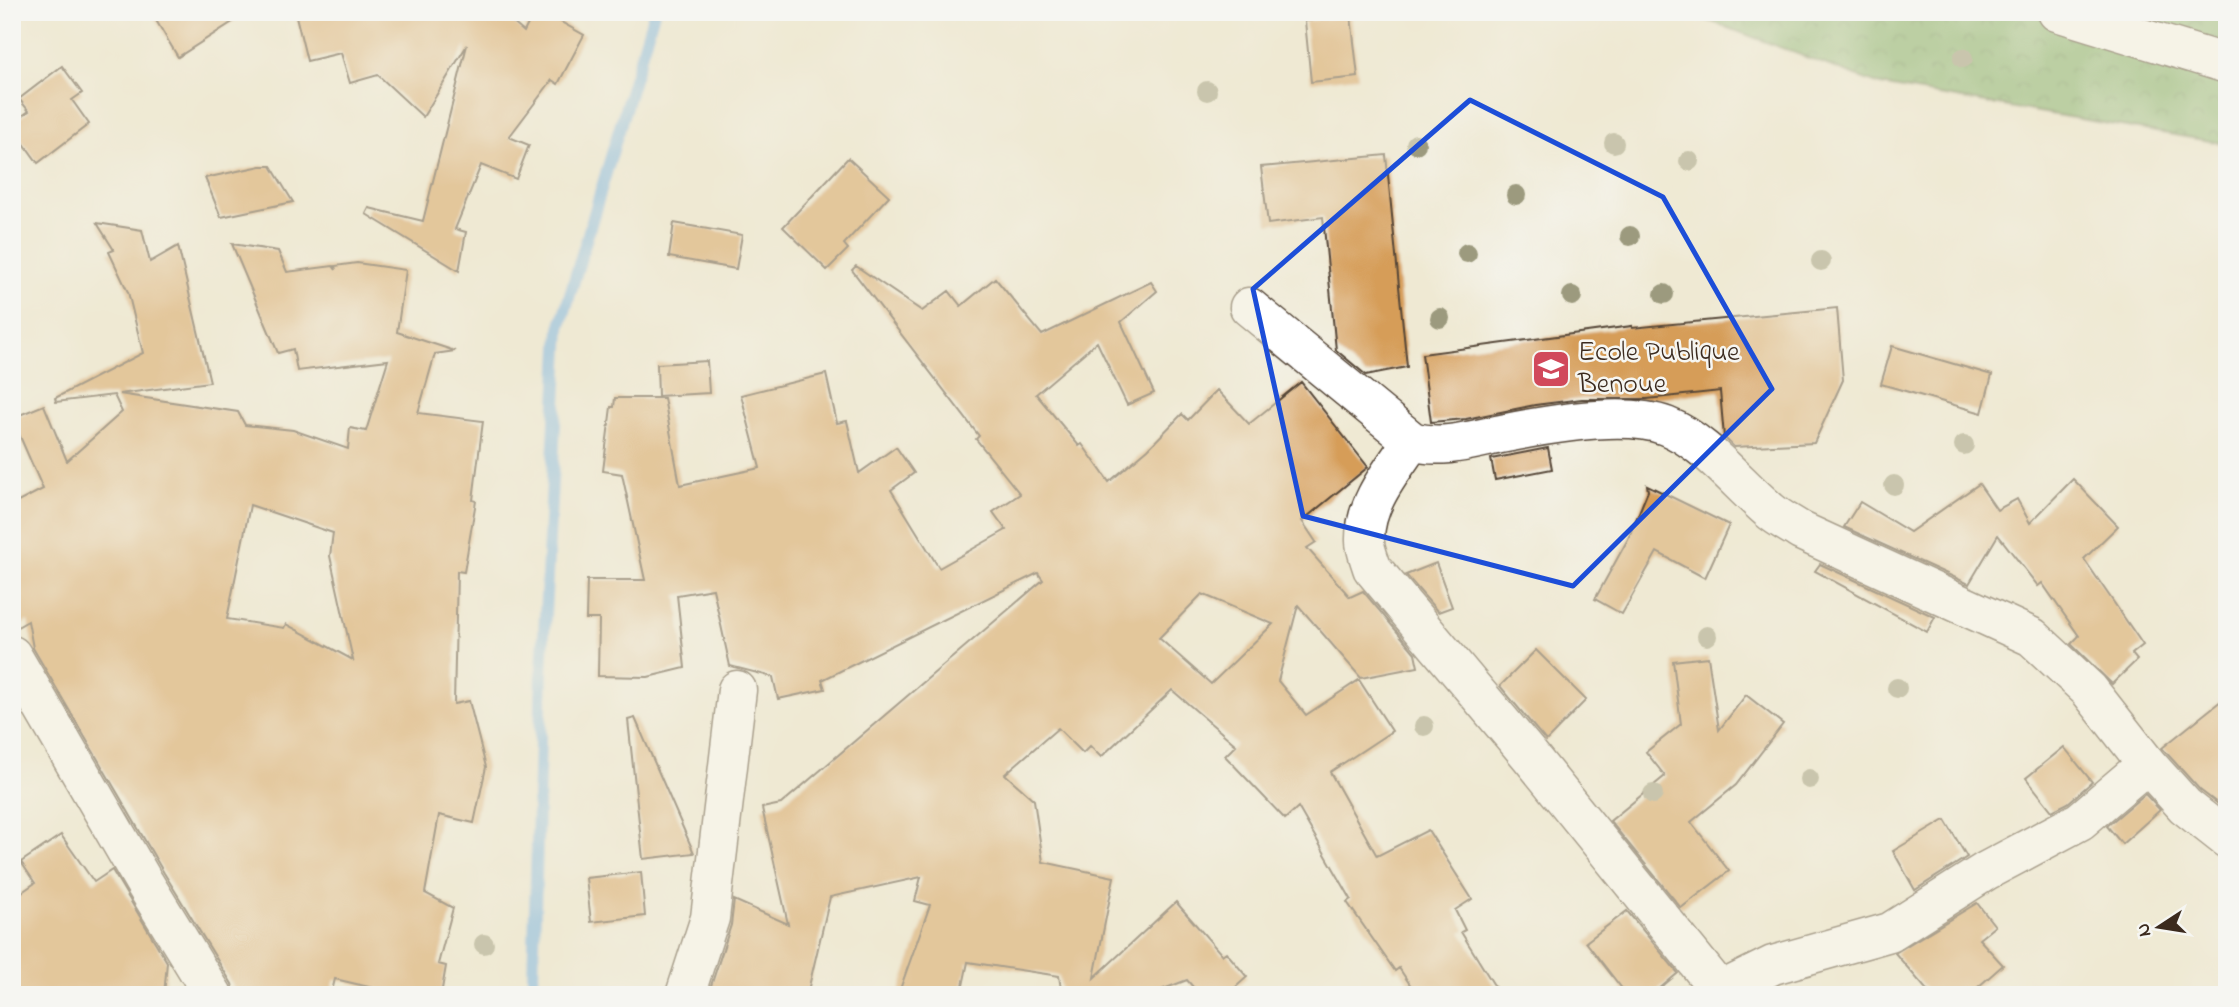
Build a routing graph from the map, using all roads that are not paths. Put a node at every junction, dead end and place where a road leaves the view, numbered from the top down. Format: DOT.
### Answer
graph roads {
  1 [pos="2057,12"];
  2 [pos="2227,64"];
  3 [pos="1249,307"];
  4 [pos="1412,441"];
  5 [pos="12,655"];
  6 [pos="737,690"];
  7 [pos="2147,764"];
  8 [pos="2227,839"];
  9 [pos="1719,994"];
  10 [pos="214,995"];
  11 [pos="685,995"];
  1 -- 2 [label="main road"];
  3 -- 4 [label="main road"];
  4 -- 7 [label="main road"];
  4 -- 9 [label="main road"];
  5 -- 10 [label="main road"];
  6 -- 11 [label="main road"];
  7 -- 8 [label="main road"];
  7 -- 9 [label="main road"];
}
